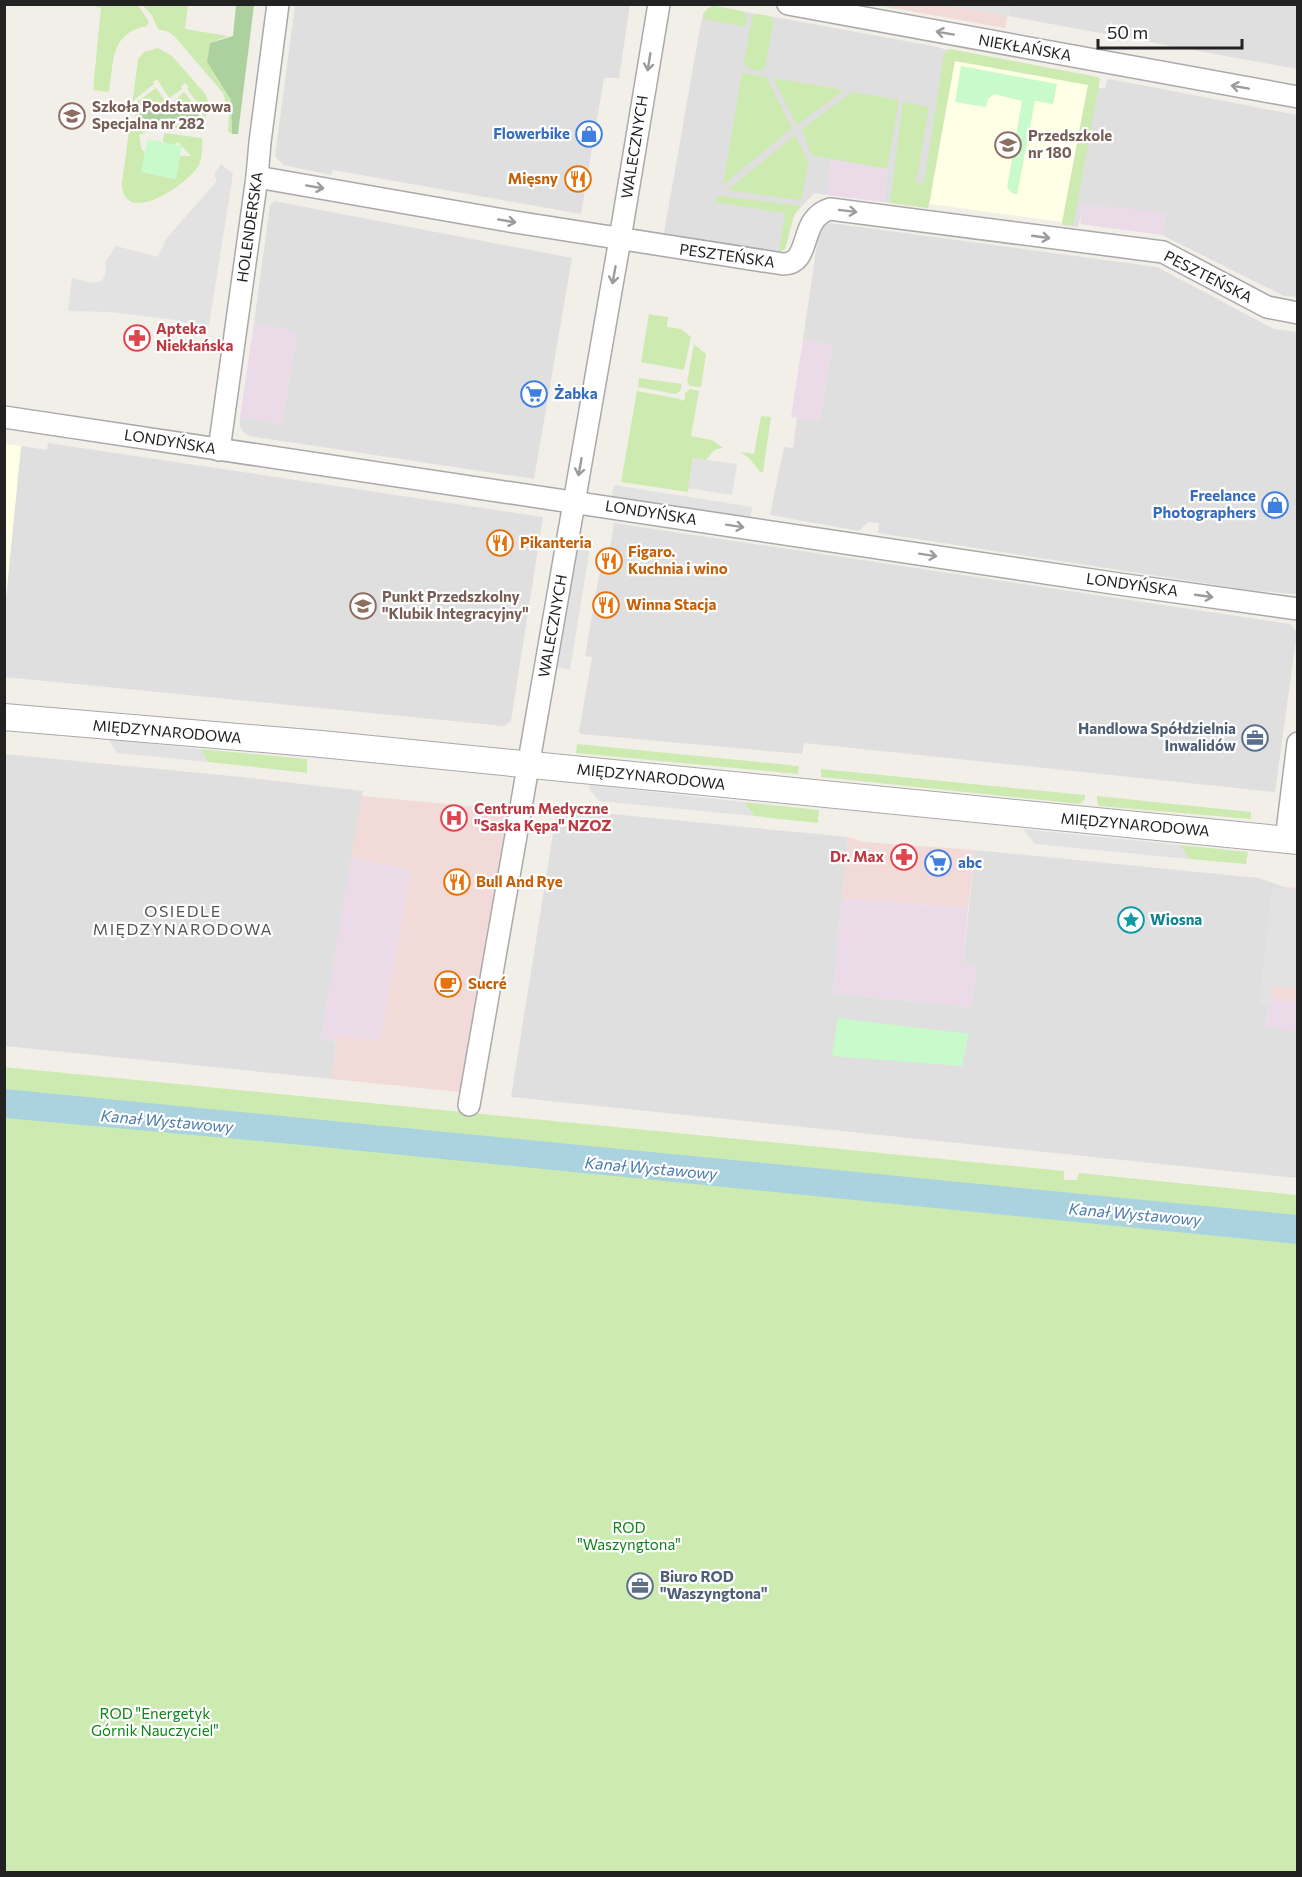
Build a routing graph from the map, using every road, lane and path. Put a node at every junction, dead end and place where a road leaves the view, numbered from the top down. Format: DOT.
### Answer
graph roads {
  1 [pos="278,4"];
  2 [pos="658,4"];
  3 [pos="788,4"];
  4 [pos="1298,97"];
  5 [pos="257,177"];
  6 [pos="620,239"];
  7 [pos="1298,313"];
  8 [pos="4,417"];
  9 [pos="219,450"];
  10 [pos="573,502"];
  11 [pos="1298,609"];
  12 [pos="4,717"];
  13 [pos="1298,743"];
  14 [pos="528,765"];
  15 [pos="1292,840"];
  16 [pos="469,1105"];
  1 -- 5 [label="street, HOLENDERSKA"];
  2 -- 6 [label="street, WALECZNYCH, one-way"];
  4 -- 3 [label="street, NIEKŁAŃSKA, one-way"];
  5 -- 6 [label="street, PESZTEŃSKA, one-way"];
  5 -- 9 [label="street, HOLENDERSKA"];
  6 -- 7 [label="street, PESZTEŃSKA, one-way"];
  6 -- 10 [label="street, WALECZNYCH, one-way"];
  8 -- 9 [label="street, LONDYŃSKA"];
  9 -- 10 [label="street, LONDYŃSKA"];
  10 -- 11 [label="street, LONDYŃSKA, one-way"];
  10 -- 14 [label="street, WALECZNYCH"];
  12 -- 14 [label="street, MIĘDZYNARODOWA"];
  13 -- 15 [label="street"];
  14 -- 15 [label="street, MIĘDZYNARODOWA"];
  14 -- 16 [label="street, WALECZNYCH"];
}
